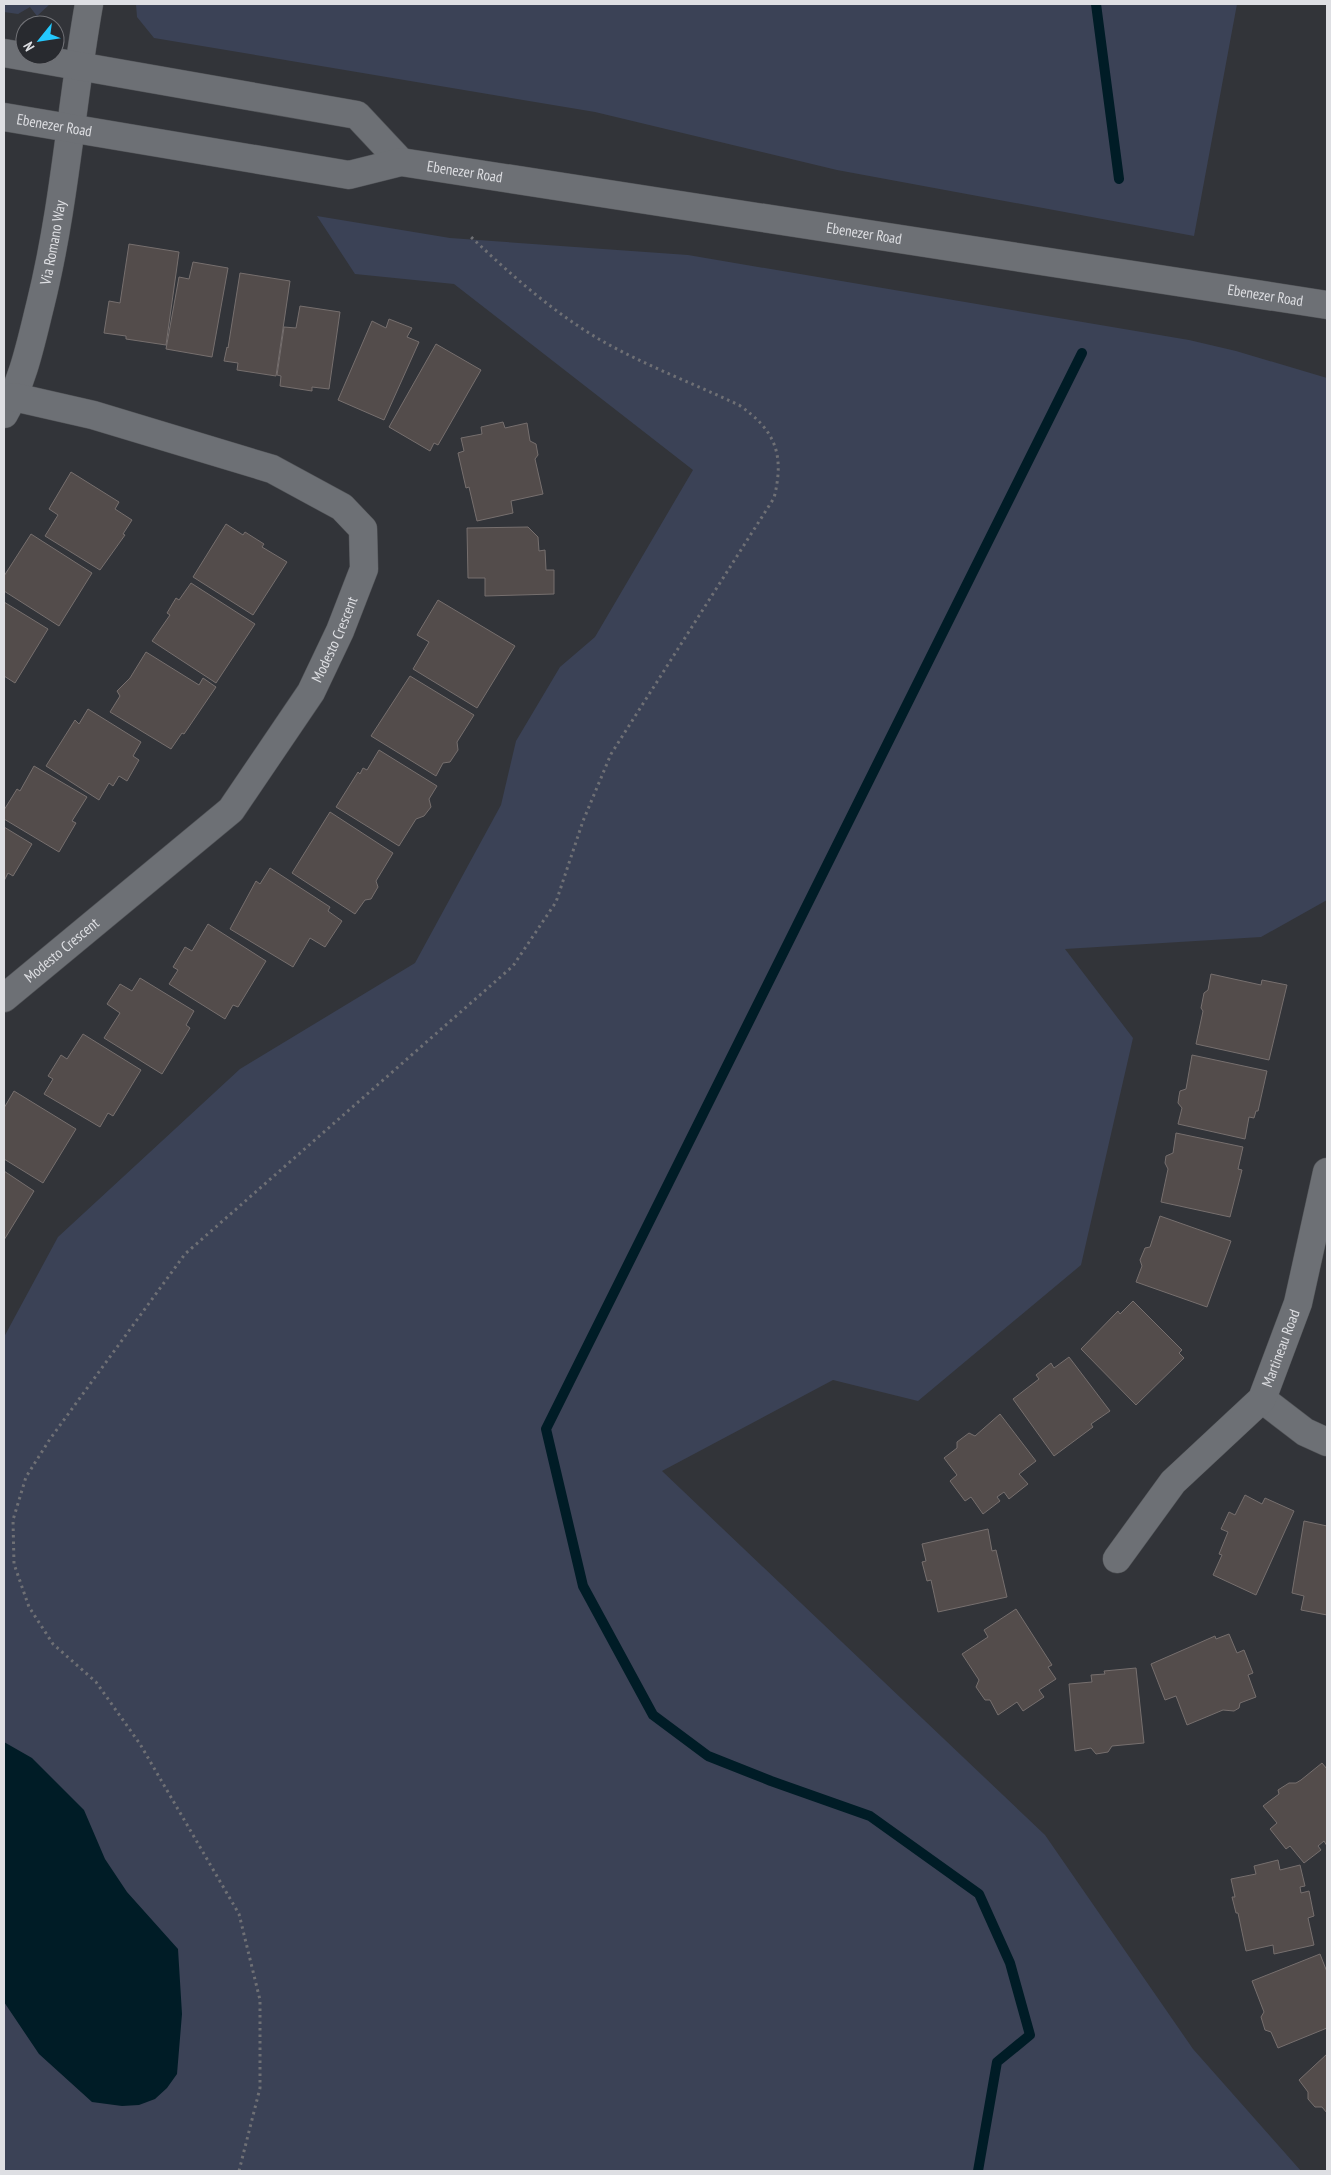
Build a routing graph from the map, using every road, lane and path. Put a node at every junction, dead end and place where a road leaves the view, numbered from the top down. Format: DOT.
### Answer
graph roads {
  1 [pos="88,4"];
  2 [pos="4,53"];
  3 [pos="80,66"];
  4 [pos="4,117"];
  5 [pos="71,129"];
  6 [pos="401,162"];
  7 [pos="470,236"];
  8 [pos="1327,305"];
  9 [pos="9,405"];
  10 [pos="4,998"];
  11 [pos="1327,1172"];
  12 [pos="1262,1400"];
  13 [pos="1327,1442"];
  14 [pos="1118,1559"];
  15 [pos="239,2171"];
  1 -- 3 [label="street, Via Romano Way"];
  2 -- 3 [label="street"];
  3 -- 5 [label="street, Via Romano Way"];
  3 -- 6 [label="street"];
  4 -- 5 [label="street, Ebenezer Road"];
  5 -- 6 [label="street, Ebenezer Road"];
  5 -- 9 [label="street, Via Romano Way"];
  6 -- 8 [label="street, Ebenezer Road"];
  7 -- 15 [label="path"];
  9 -- 10 [label="street, Modesto Crescent"];
  11 -- 12 [label="street, Martineau Road"];
  12 -- 13 [label="street"];
  12 -- 14 [label="street, Martineau Road"];
}
